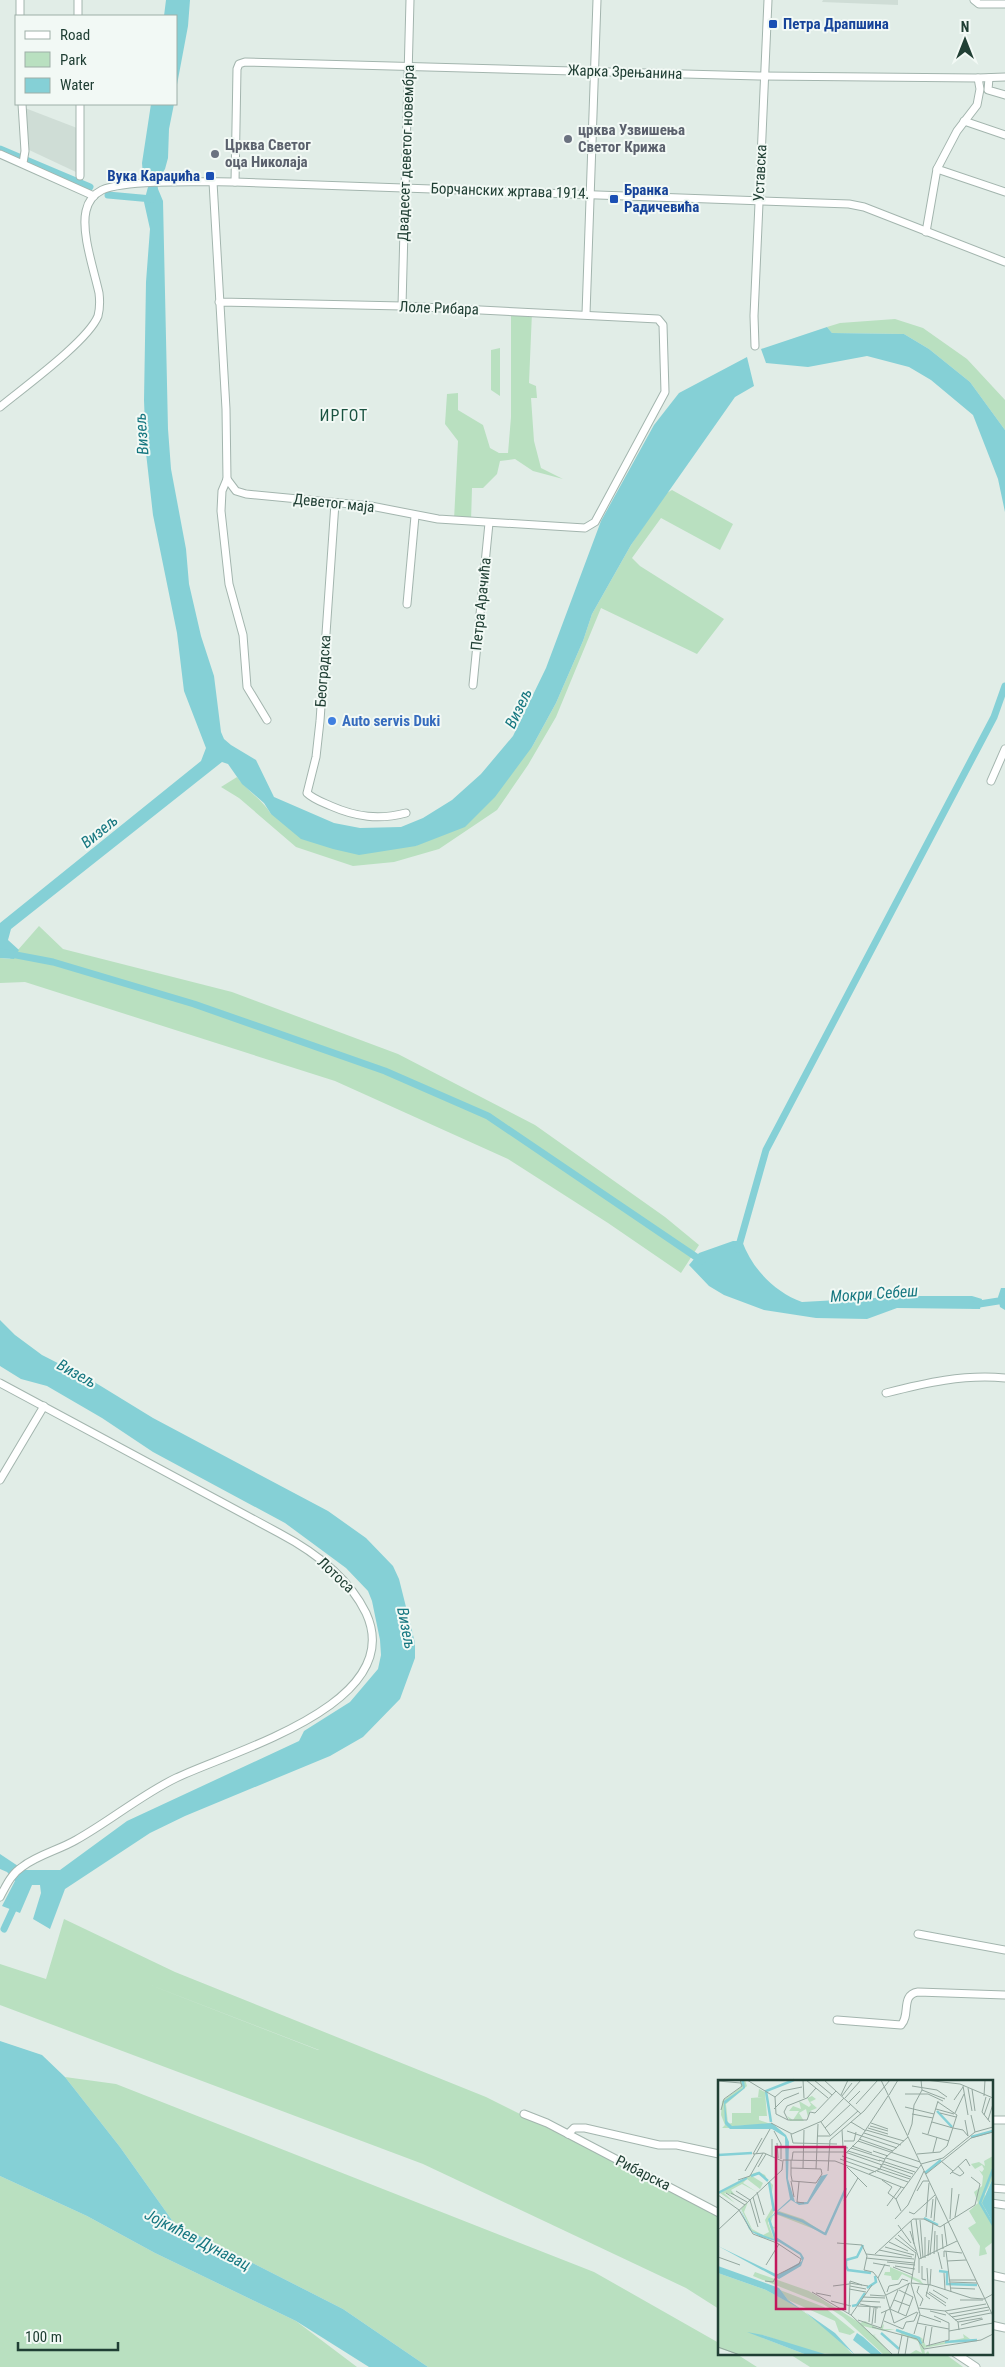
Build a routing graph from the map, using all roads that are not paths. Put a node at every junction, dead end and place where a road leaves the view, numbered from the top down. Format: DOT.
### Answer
graph roads {
  1 [pos="20,0"];
  2 [pos="78,0"];
  3 [pos="410,0"];
  4 [pos="597,0"];
  5 [pos="768,0"];
  6 [pos="974,0"];
  7 [pos="1005,4"];
  8 [pos="20,15"];
  9 [pos="78,15"];
  10 [pos="409,66"];
  11 [pos="594,72"];
  12 [pos="764,76"];
  13 [pos="1005,77"];
  14 [pos="978,78"];
  15 [pos="989,78"];
  16 [pos="984,89"];
  17 [pos="1005,95"];
  18 [pos="22,105"];
  19 [pos="80,105"];
  20 [pos="964,121"];
  21 [pos="1005,135"];
  22 [pos="0,154"];
  23 [pos="24,160"];
  24 [pos="937,169"];
  25 [pos="80,176"];
  26 [pos="213,182"];
  27 [pos="235,182"];
  28 [pos="404,187"];
  29 [pos="1005,192"];
  30 [pos="589,193"];
  31 [pos="94,196"];
  32 [pos="759,200"];
  33 [pos="926,232"];
  34 [pos="1005,262"];
  35 [pos="219,302"];
  36 [pos="402,306"];
  37 [pos="586,314"];
  38 [pos="755,346"];
  39 [pos="665,392"];
  40 [pos="0,407"];
  41 [pos="227,479"];
  42 [pos="335,503"];
  43 [pos="415,516"];
  44 [pos="489,523"];
  45 [pos="407,604"];
  46 [pos="473,684"];
  47 [pos="267,720"];
  48 [pos="1005,749"];
  49 [pos="991,782"];
  50 [pos="406,813"];
  51 [pos="1005,1378"];
  52 [pos="0,1383"];
  53 [pos="886,1392"];
  54 [pos="44,1406"];
  55 [pos="0,1480"];
  56 [pos="0,1897"];
  57 [pos="918,1934"];
  58 [pos="1005,1950"];
  59 [pos="1005,1995"];
  60 [pos="837,2020"];
  61 [pos="524,2114"];
  62 [pos="992,2120"];
  63 [pos="1005,2120"];
  64 [pos="568,2134"];
  65 [pos="718,2154"];
  66 [pos="992,2188"];
  67 [pos="1005,2189"];
  68 [pos="992,2203"];
  69 [pos="1005,2204"];
  70 [pos="718,2212"];
  71 [pos="992,2275"];
  72 [pos="1005,2278"];
  73 [pos="992,2324"];
  74 [pos="1005,2328"];
  75 [pos="960,2354"];
  76 [pos="976,2367"];
  1 -- 8 [label="street"];
  2 -- 9 [label="street"];
  3 -- 10 [label="street, Двадесет деветог новембра"];
  4 -- 11 [label="street"];
  5 -- 12 [label="street, Уставска"];
  6 -- 7 [label="street"];
  10 -- 11 [label="street, Жарка Зрењанина"];
  10 -- 27 [label="street, Жарка Зрењанина"];
  10 -- 28 [label="street, Двадесет деветог новембра"];
  11 -- 12 [label="street, Жарка Зрењанина"];
  11 -- 30 [label="street"];
  12 -- 14 [label="street, Жарка Зрењанина"];
  12 -- 32 [label="street, Уставска"];
  13 -- 15 [label="street, Жарка Зрењанина"];
  14 -- 15 [label="street, Жарка Зрењанина"];
  14 -- 16 [label="street"];
  15 -- 16 [label="street"];
  16 -- 17 [label="street"];
  16 -- 20 [label="street"];
  18 -- 23 [label="street"];
  19 -- 25 [label="street"];
  20 -- 21 [label="street"];
  20 -- 24 [label="street"];
  22 -- 23 [label="street"];
  23 -- 31 [label="street"];
  24 -- 29 [label="street"];
  24 -- 33 [label="street"];
  26 -- 27 [label="street, Борчанских жртава 1914."];
  26 -- 31 [label="street, Борчанских жртава 1914."];
  26 -- 35 [label="street"];
  27 -- 28 [label="street, Борчанских жртава 1914."];
  28 -- 30 [label="street, Борчанских жртава 1914."];
  28 -- 36 [label="street, Двадесет деветог новембра"];
  30 -- 32 [label="street, Борчанских жртава 1914."];
  30 -- 37 [label="street"];
  31 -- 40 [label="street"];
  32 -- 33 [label="street, Борчанских жртава 1914."];
  32 -- 38 [label="street, Уставска"];
  33 -- 34 [label="street, Борчанских жртава 1914."];
  35 -- 36 [label="street, Лоле Рибара"];
  35 -- 41 [label="street"];
  36 -- 37 [label="street, Лоле Рибара"];
  37 -- 39 [label="street, Лоле Рибара"];
  39 -- 44 [label="street, Деветог маја"];
  41 -- 42 [label="street, Деветог маја"];
  41 -- 47 [label="street"];
  42 -- 43 [label="street, Деветог маја"];
  42 -- 50 [label="street, Београдска"];
  43 -- 44 [label="street, Деветог маја"];
  43 -- 45 [label="street"];
  44 -- 46 [label="street, Петра Арачића"];
  48 -- 49 [label="street"];
  51 -- 53 [label="street"];
  52 -- 54 [label="street, Лотоса"];
  54 -- 55 [label="street"];
  54 -- 56 [label="street, Лотоса"];
  57 -- 58 [label="street"];
  59 -- 60 [label="street"];
  61 -- 64 [label="street, Рибарска"];
  62 -- 63 [label="street"];
  64 -- 65 [label="street, Рибарска"];
  64 -- 70 [label="street, Рибарска"];
  66 -- 67 [label="street"];
  68 -- 69 [label="street"];
  71 -- 72 [label="street"];
  73 -- 74 [label="street"];
  75 -- 76 [label="street"];
}
